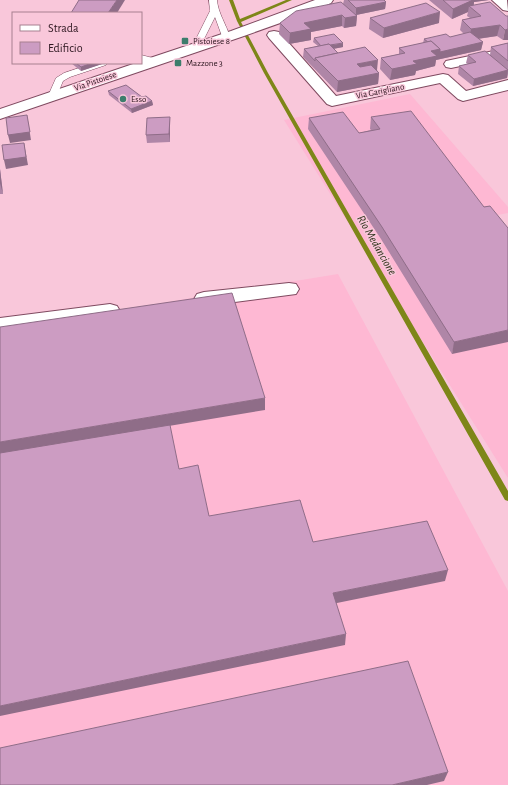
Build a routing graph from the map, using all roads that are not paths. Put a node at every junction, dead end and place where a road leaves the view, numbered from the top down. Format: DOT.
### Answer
graph roads {
  1 [pos="213,0"];
  2 [pos="326,0"];
  3 [pos="499,0"];
  4 [pos="508,7"];
  5 [pos="214,11"];
  6 [pos="274,35"];
  7 [pos="231,36"];
  8 [pos="196,47"];
  9 [pos="508,52"];
  10 [pos="148,60"];
  11 [pos="100,64"];
  12 [pos="137,64"];
  13 [pos="452,64"];
  14 [pos="508,85"];
  15 [pos="53,96"];
  16 [pos="0,114"];
  17 [pos="289,289"];
  18 [pos="187,302"];
  19 [pos="125,310"];
  20 [pos="0,326"];
  1 -- 5 [label="lane"];
  2 -- 7 [label="street, Via Pistoiese"];
  3 -- 4 [label="street"];
  5 -- 7 [label="lane"];
  5 -- 8 [label="lane"];
  6 -- 14 [label="street, Via Garigliano"];
  7 -- 8 [label="street, Via Pistoiese"];
  8 -- 10 [label="street, Via Pistoiese"];
  9 -- 13 [label="street"];
  11 -- 15 [label="lane"];
  12 -- 15 [label="street, Via Pistoiese"];
  15 -- 16 [label="street, Via Pistoiese"];
  17 -- 18 [label="street"];
  19 -- 20 [label="street"];
}
